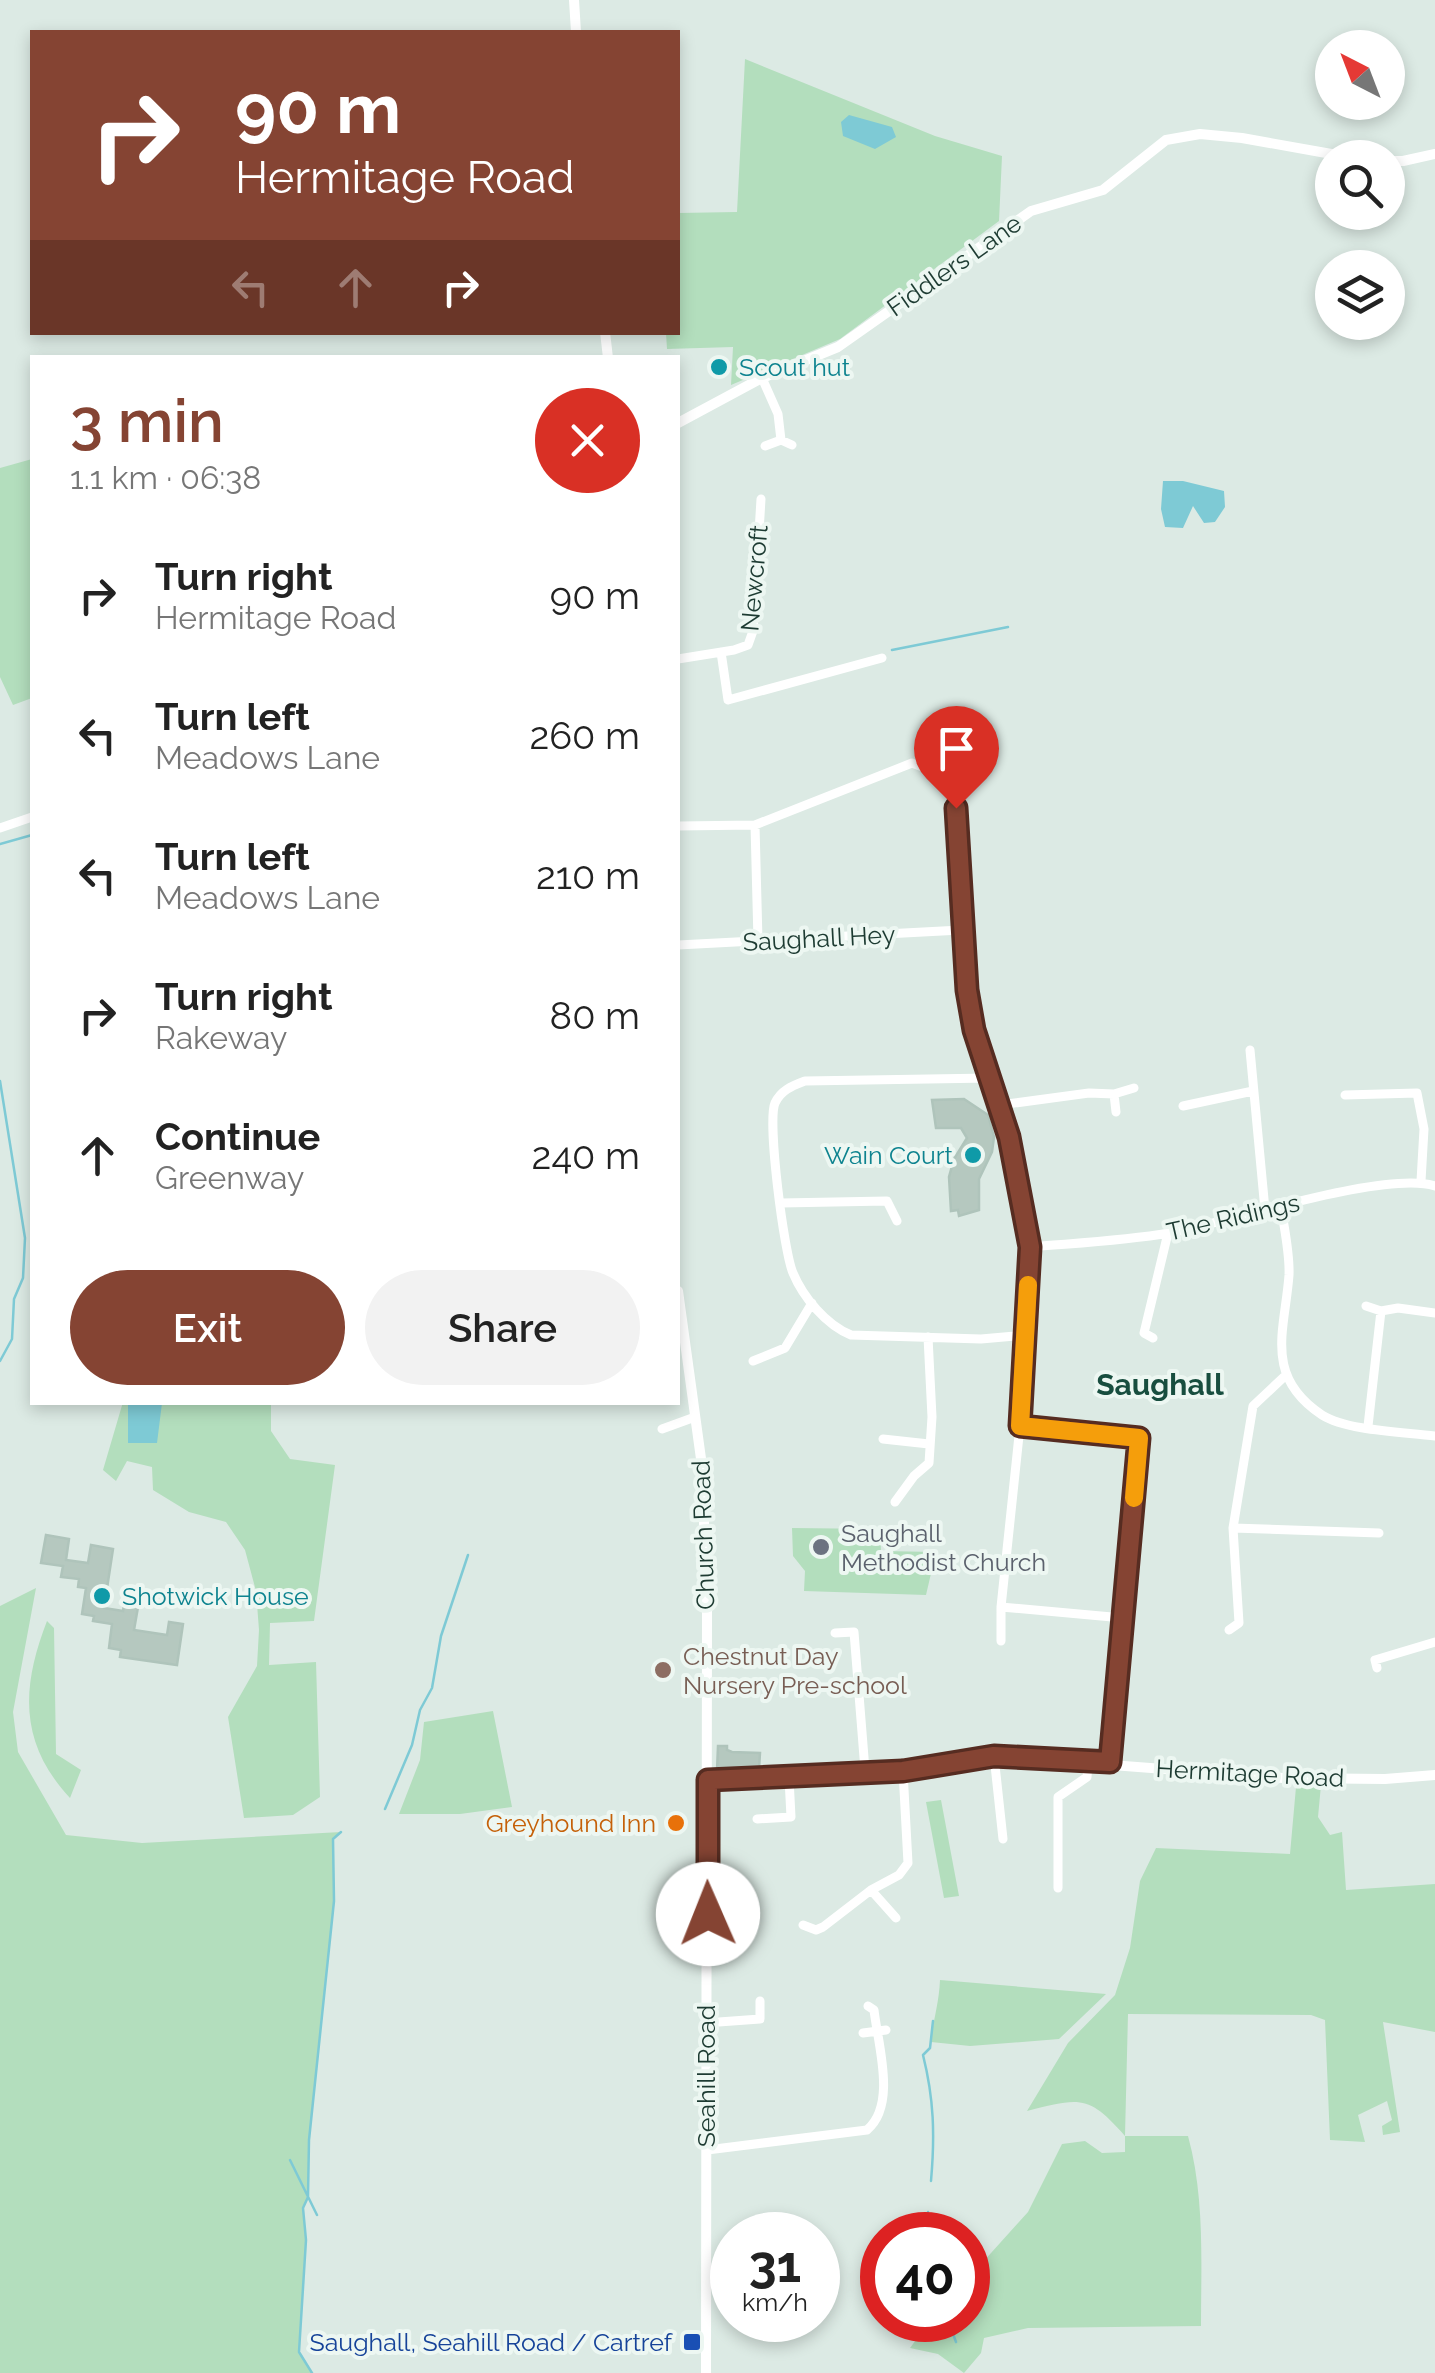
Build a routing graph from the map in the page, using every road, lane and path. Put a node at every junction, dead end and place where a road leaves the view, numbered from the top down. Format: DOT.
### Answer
graph roads {
  1 [pos="574,0"];
  2 [pos="576,30"];
  3 [pos="1315,151"];
  4 [pos="1435,154"];
  5 [pos="1405,162"];
  6 [pos="762,378"];
  7 [pos="680,422"];
  8 [pos="781,440"];
  9 [pos="792,445"];
  10 [pos="765,446"];
  11 [pos="761,499"];
  12 [pos="721,652"];
  13 [pos="882,658"];
  14 [pos="680,659"];
  15 [pos="30,818"];
  16 [pos="755,825"];
  17 [pos="680,826"];
  18 [pos="0,828"];
  19 [pos="961,930"];
  20 [pos="758,941"];
  21 [pos="680,946"];
  22 [pos="1250,1050"];
  23 [pos="990,1078"];
  24 [pos="1352,1083"];
  25 [pos="1134,1088"];
  26 [pos="1252,1091"];
  27 [pos="1114,1094"];
  28 [pos="1000,1106"];
  29 [pos="1183,1106"];
  30 [pos="1116,1112"];
  31 [pos="1421,1181"];
  32 [pos="1435,1186"];
  33 [pos="890,1189"];
  34 [pos="887,1201"];
  35 [pos="781,1203"];
  36 [pos="1281,1206"];
  37 [pos="1265,1210"];
  38 [pos="896,1221"];
  39 [pos="1168,1234"];
  40 [pos="1030,1247"];
  41 [pos="812,1303"];
  42 [pos="680,1306"];
  43 [pos="1366,1306"];
  44 [pos="1382,1311"];
  45 [pos="1435,1313"];
  46 [pos="1130,1332"];
  47 [pos="928,1337"];
  48 [pos="1026,1341"];
  49 [pos="753,1361"];
  50 [pos="1286,1376"];
  51 [pos="695,1417"];
  52 [pos="1020,1426"];
  53 [pos="1368,1426"];
  54 [pos="662,1429"];
  55 [pos="1435,1436"];
  56 [pos="883,1439"];
  57 [pos="929,1448"];
  58 [pos="896,1502"];
  59 [pos="1232,1528"];
  60 [pos="1379,1533"];
  61 [pos="1001,1608"];
  62 [pos="1124,1618"];
  63 [pos="1252,1626"];
  64 [pos="834,1633"];
  65 [pos="1001,1641"];
  66 [pos="1435,1642"];
  67 [pos="1375,1660"];
  68 [pos="994,1756"];
  69 [pos="1088,1761"];
  70 [pos="1110,1762"];
  71 [pos="865,1770"];
  72 [pos="903,1771"];
  73 [pos="1435,1775"];
  74 [pos="789,1778"];
  75 [pos="708,1780"];
  76 [pos="756,1819"];
  77 [pos="1003,1840"];
  78 [pos="1058,1888"];
  79 [pos="870,1890"];
  80 [pos="896,1918"];
  81 [pos="804,1925"];
  82 [pos="816,1930"];
  83 [pos="822,1943"];
  84 [pos="760,2001"];
  85 [pos="875,2008"];
  86 [pos="705,2023"];
  87 [pos="881,2030"];
  88 [pos="863,2032"];
  89 [pos="707,2150"];
  90 [pos="706,2373"];
  1 -- 2 [label="street"];
  3 -- 6 [label="street, Fiddlers Lane"];
  4 -- 5 [label="street"];
  6 -- 7 [label="street, Fiddlers Lane"];
  6 -- 8 [label="street"];
  8 -- 9 [label="street"];
  8 -- 10 [label="street"];
  11 -- 12 [label="street, Newcroft"];
  12 -- 13 [label="street"];
  12 -- 14 [label="street, Newcroft"];
  15 -- 18 [label="street"];
  16 -- 17 [label="street"];
  16 -- 19 [label="street"];
  16 -- 20 [label="street"];
  19 -- 20 [label="street, Saughall Hey"];
  19 -- 23 [label="street"];
  20 -- 21 [label="street, Saughall Hey"];
  22 -- 26 [label="street"];
  23 -- 28 [label="street"];
  23 -- 35 [label="street"];
  24 -- 31 [label="street"];
  25 -- 27 [label="street"];
  26 -- 29 [label="street"];
  26 -- 37 [label="street"];
  27 -- 28 [label="street"];
  27 -- 30 [label="street"];
  28 -- 40 [label="street"];
  31 -- 32 [label="street, The Ridings"];
  31 -- 36 [label="street, The Ridings"];
  33 -- 34 [label="street"];
  34 -- 35 [label="street"];
  34 -- 38 [label="street"];
  35 -- 41 [label="street"];
  36 -- 37 [label="street, The Ridings"];
  36 -- 50 [label="street"];
  37 -- 39 [label="street, The Ridings"];
  39 -- 40 [label="street, The Ridings"];
  39 -- 46 [label="street"];
  40 -- 48 [label="street"];
  41 -- 47 [label="street"];
  41 -- 49 [label="street"];
  42 -- 51 [label="street, Church Road"];
  43 -- 44 [label="street"];
  44 -- 45 [label="street"];
  44 -- 53 [label="street"];
  47 -- 48 [label="street"];
  47 -- 57 [label="street"];
  48 -- 52 [label="street"];
  50 -- 53 [label="street"];
  50 -- 59 [label="street"];
  51 -- 54 [label="street"];
  51 -- 75 [label="street, Church Road"];
  52 -- 61 [label="street"];
  52 -- 62 [label="street"];
  53 -- 55 [label="street"];
  56 -- 57 [label="street"];
  57 -- 58 [label="street"];
  59 -- 60 [label="street"];
  59 -- 63 [label="street"];
  61 -- 62 [label="street"];
  61 -- 65 [label="street"];
  62 -- 70 [label="street"];
  64 -- 71 [label="street"];
  66 -- 67 [label="street"];
  68 -- 69 [label="street, Hermitage Road"];
  68 -- 72 [label="street, Hermitage Road"];
  68 -- 77 [label="street"];
  69 -- 70 [label="street, Hermitage Road"];
  69 -- 78 [label="street"];
  70 -- 73 [label="street, Hermitage Road"];
  71 -- 72 [label="street, Hermitage Road"];
  71 -- 74 [label="street, Hermitage Road"];
  72 -- 79 [label="street"];
  74 -- 75 [label="street, Hermitage Road"];
  74 -- 76 [label="street"];
  75 -- 86 [label="street, Seahill Road"];
  79 -- 80 [label="street"];
  79 -- 82 [label="street"];
  81 -- 82 [label="street"];
  82 -- 83 [label="street"];
  84 -- 86 [label="street"];
  85 -- 87 [label="street"];
  86 -- 89 [label="street, Seahill Road"];
  87 -- 88 [label="street"];
  87 -- 89 [label="street"];
  89 -- 90 [label="street, Seahill Road"];
}
